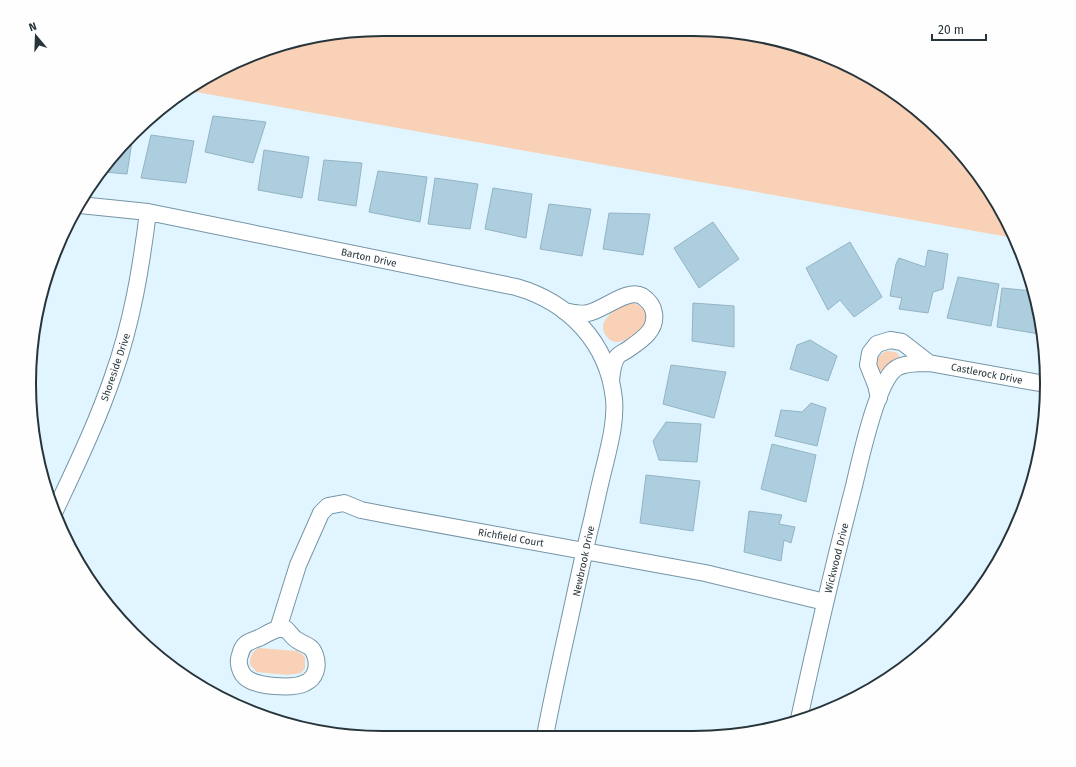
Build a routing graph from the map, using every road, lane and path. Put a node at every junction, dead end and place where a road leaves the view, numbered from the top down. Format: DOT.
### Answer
graph roads {
  1 [pos="86,206"];
  2 [pos="148,212"];
  3 [pos="564,311"];
  4 [pos="877,344"];
  5 [pos="929,363"];
  6 [pos="895,369"];
  7 [pos="1040,383"];
  8 [pos="611,384"];
  9 [pos="878,398"];
  10 [pos="58,505"];
  11 [pos="584,550"];
  12 [pos="825,602"];
  13 [pos="278,629"];
  14 [pos="800,714"];
  15 [pos="546,731"];
  1 -- 2 [label="street, Barton Drive"];
  2 -- 3 [label="street, Barton Drive"];
  2 -- 10 [label="street, Shoreside Drive"];
  3 -- 8 [label="street, Barton Drive"];
  3 -- 8 [label="street"];
  4 -- 5 [label="street, Castlerock Drive"];
  4 -- 9 [label="street, Wickwood Drive"];
  5 -- 6 [label="street, Castlerock Drive"];
  5 -- 7 [label="street, Castlerock Drive"];
  6 -- 9 [label="street, Wickwood Drive"];
  8 -- 11 [label="street, Newbrook Drive"];
  9 -- 12 [label="street, Wickwood Drive"];
  11 -- 12 [label="street, Richfield Court"];
  11 -- 13 [label="street, Richfield Court"];
  11 -- 15 [label="street, Newbrook Drive"];
  12 -- 14 [label="street, Wickwood Drive"];
  13 -- 13 [label="street"];
}
